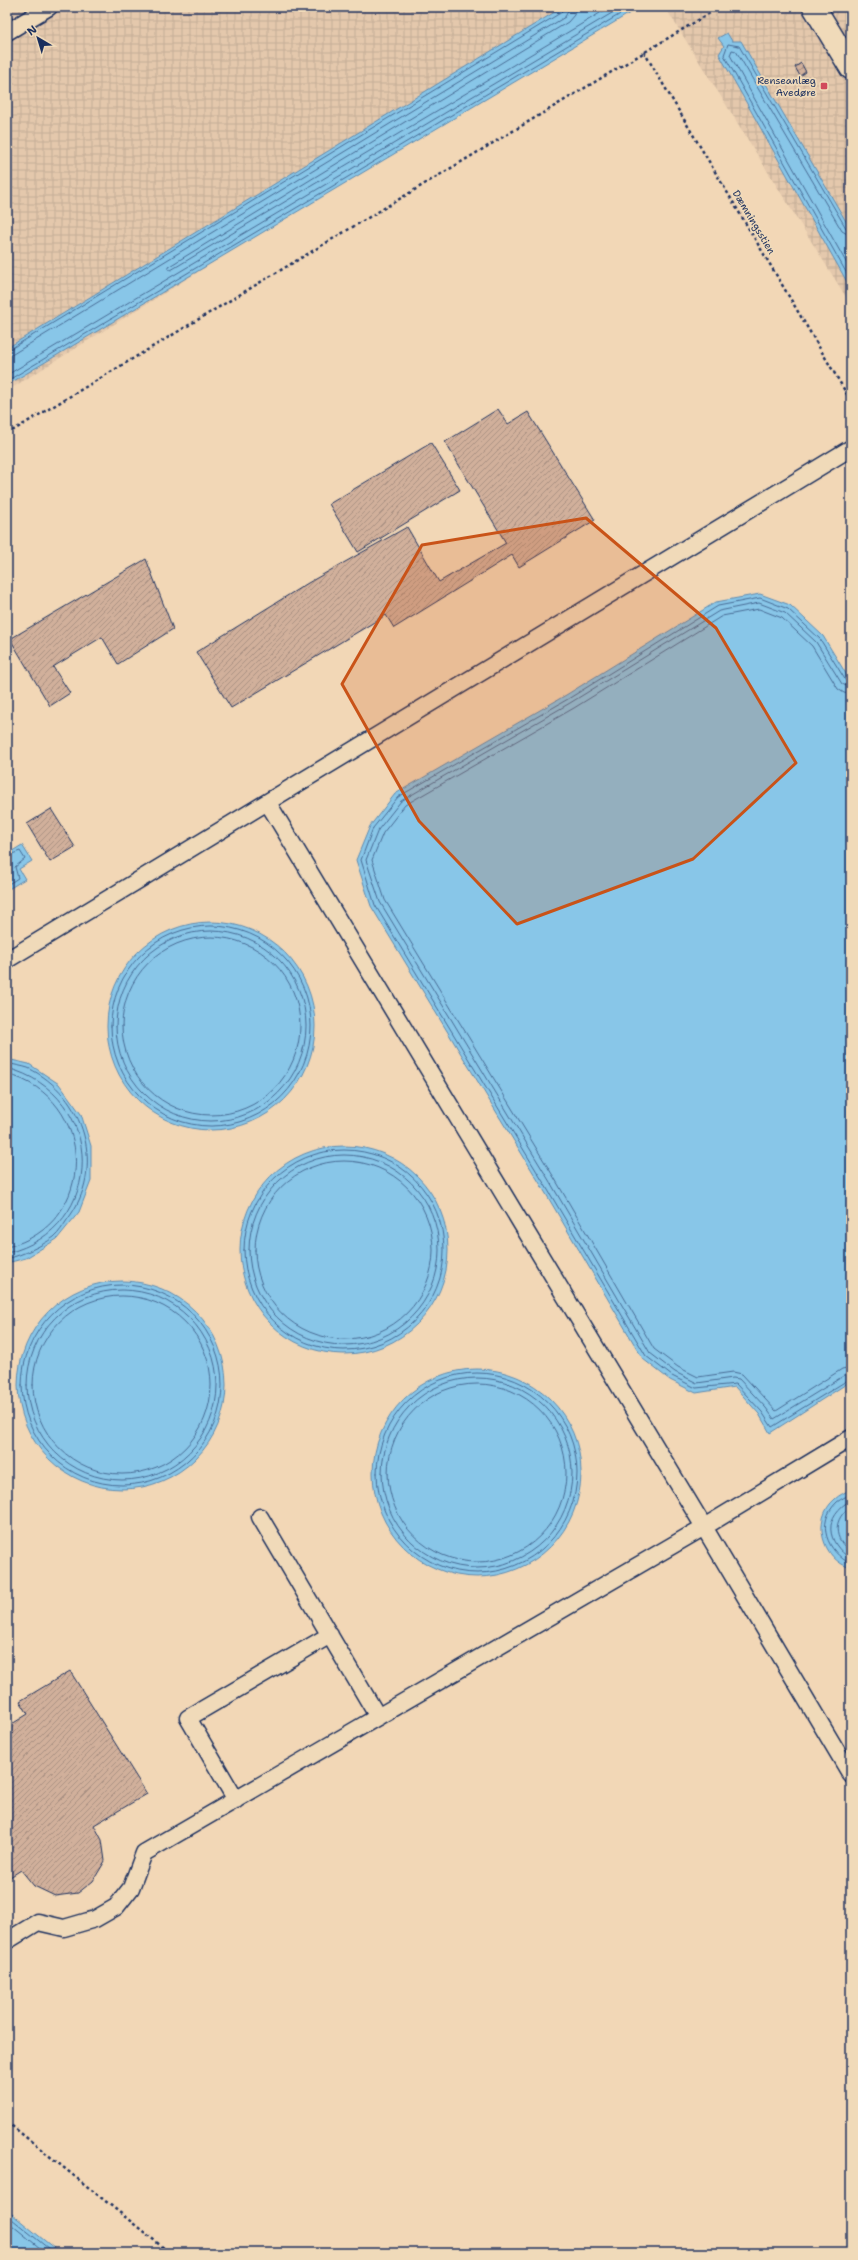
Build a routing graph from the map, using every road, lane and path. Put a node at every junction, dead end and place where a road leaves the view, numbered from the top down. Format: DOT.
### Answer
graph roads {
  1 [pos="49,7"];
  2 [pos="720,7"];
  3 [pos="814,7"];
  4 [pos="7,32"];
  5 [pos="644,52"];
  6 [pos="851,68"];
  7 [pos="851,401"];
  8 [pos="7,434"];
  9 [pos="851,448"];
  10 [pos="268,803"];
  11 [pos="7,960"];
  12 [pos="851,1438"];
  13 [pos="260,1517"];
  14 [pos="704,1527"];
  15 [pos="330,1636"];
  16 [pos="378,1717"];
  17 [pos="851,1775"];
  18 [pos="236,1800"];
  19 [pos="7,1941"];
  20 [pos="7,2122"];
  21 [pos="170,2253"];
  1 -- 4 [label="lane"];
  2 -- 5 [label="path"];
  3 -- 6 [label="street"];
  5 -- 7 [label="path, Dæmningsstien"];
  5 -- 8 [label="path"];
  9 -- 10 [label="lane"];
  10 -- 11 [label="lane"];
  10 -- 14 [label="lane"];
  12 -- 14 [label="lane"];
  13 -- 15 [label="lane"];
  14 -- 16 [label="lane"];
  14 -- 17 [label="lane"];
  15 -- 16 [label="lane"];
  15 -- 18 [label="lane"];
  16 -- 18 [label="lane"];
  18 -- 19 [label="lane"];
  20 -- 21 [label="path"];
}
